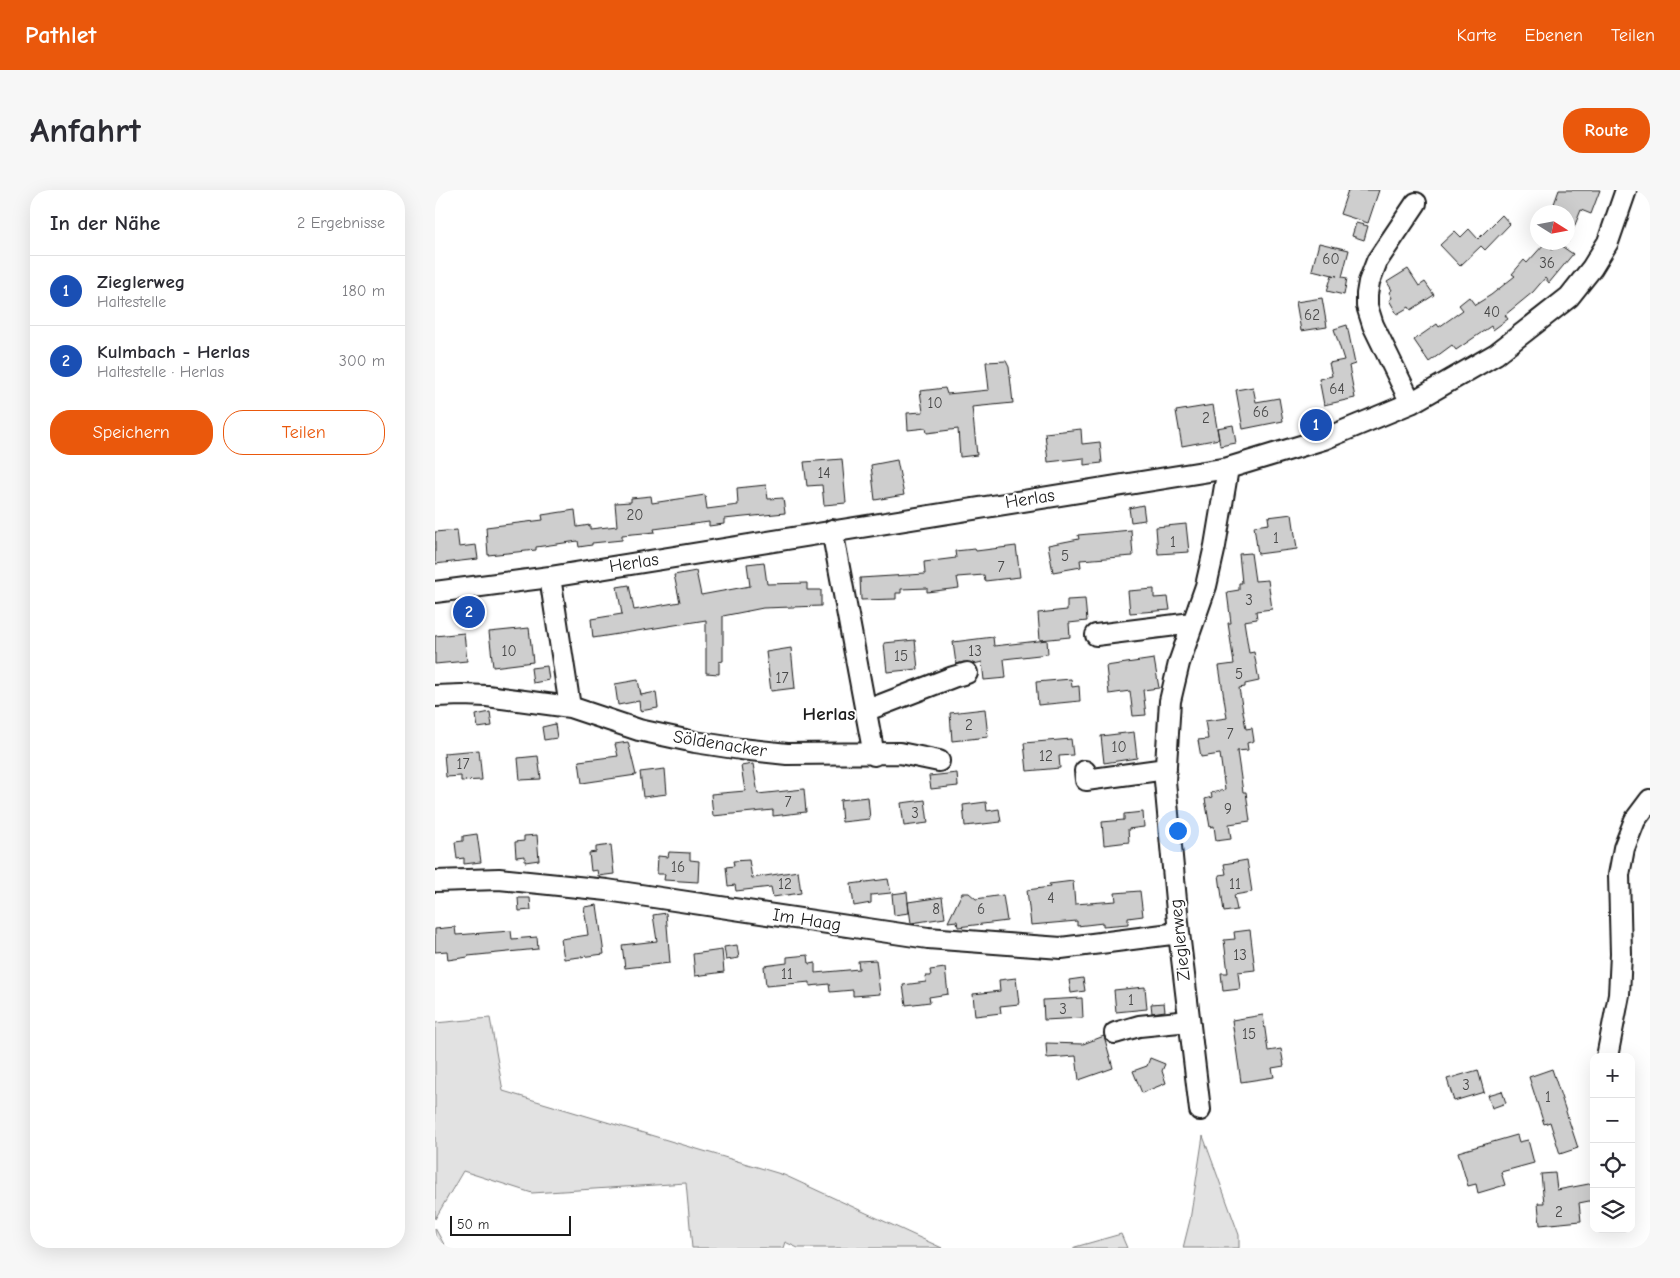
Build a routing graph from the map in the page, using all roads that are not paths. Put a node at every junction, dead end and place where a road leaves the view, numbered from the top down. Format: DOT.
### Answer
graph roads {
  1 [pos="1626,190"];
  2 [pos="1416,203"];
  3 [pos="1411,403"];
  4 [pos="1228,468"];
  5 [pos="833,530"];
  6 [pos="550,577"];
  7 [pos="435,592"];
  8 [pos="1192,623"];
  9 [pos="1096,635"];
  10 [pos="967,673"];
  11 [pos="435,696"];
  12 [pos="569,707"];
  13 [pos="865,712"];
  14 [pos="874,755"];
  15 [pos="939,761"];
  16 [pos="1166,769"];
  17 [pos="1085,771"];
  18 [pos="1650,800"];
  19 [pos="435,880"];
  20 [pos="1179,933"];
  21 [pos="1189,1021"];
  22 [pos="1115,1033"];
  23 [pos="1608,1053"];
  24 [pos="1200,1110"];
  1 -- 3 [label="street, Herlas"];
  2 -- 3 [label="street"];
  3 -- 4 [label="street, Herlas"];
  4 -- 5 [label="street, Herlas"];
  4 -- 8 [label="street, Zieglerweg"];
  5 -- 6 [label="street, Herlas"];
  5 -- 13 [label="street"];
  6 -- 7 [label="street, Herlas"];
  6 -- 12 [label="street"];
  8 -- 9 [label="street"];
  8 -- 16 [label="street, Zieglerweg"];
  10 -- 13 [label="street"];
  11 -- 12 [label="street, Söldenacker"];
  12 -- 14 [label="street, Söldenacker"];
  13 -- 14 [label="street"];
  14 -- 15 [label="street, Söldenacker"];
  16 -- 17 [label="street"];
  16 -- 20 [label="street, Zieglerweg"];
  18 -- 23 [label="street"];
  19 -- 20 [label="street, Im Haag"];
  20 -- 21 [label="street, Zieglerweg"];
  21 -- 22 [label="street"];
  21 -- 24 [label="street, Zieglerweg"];
}
